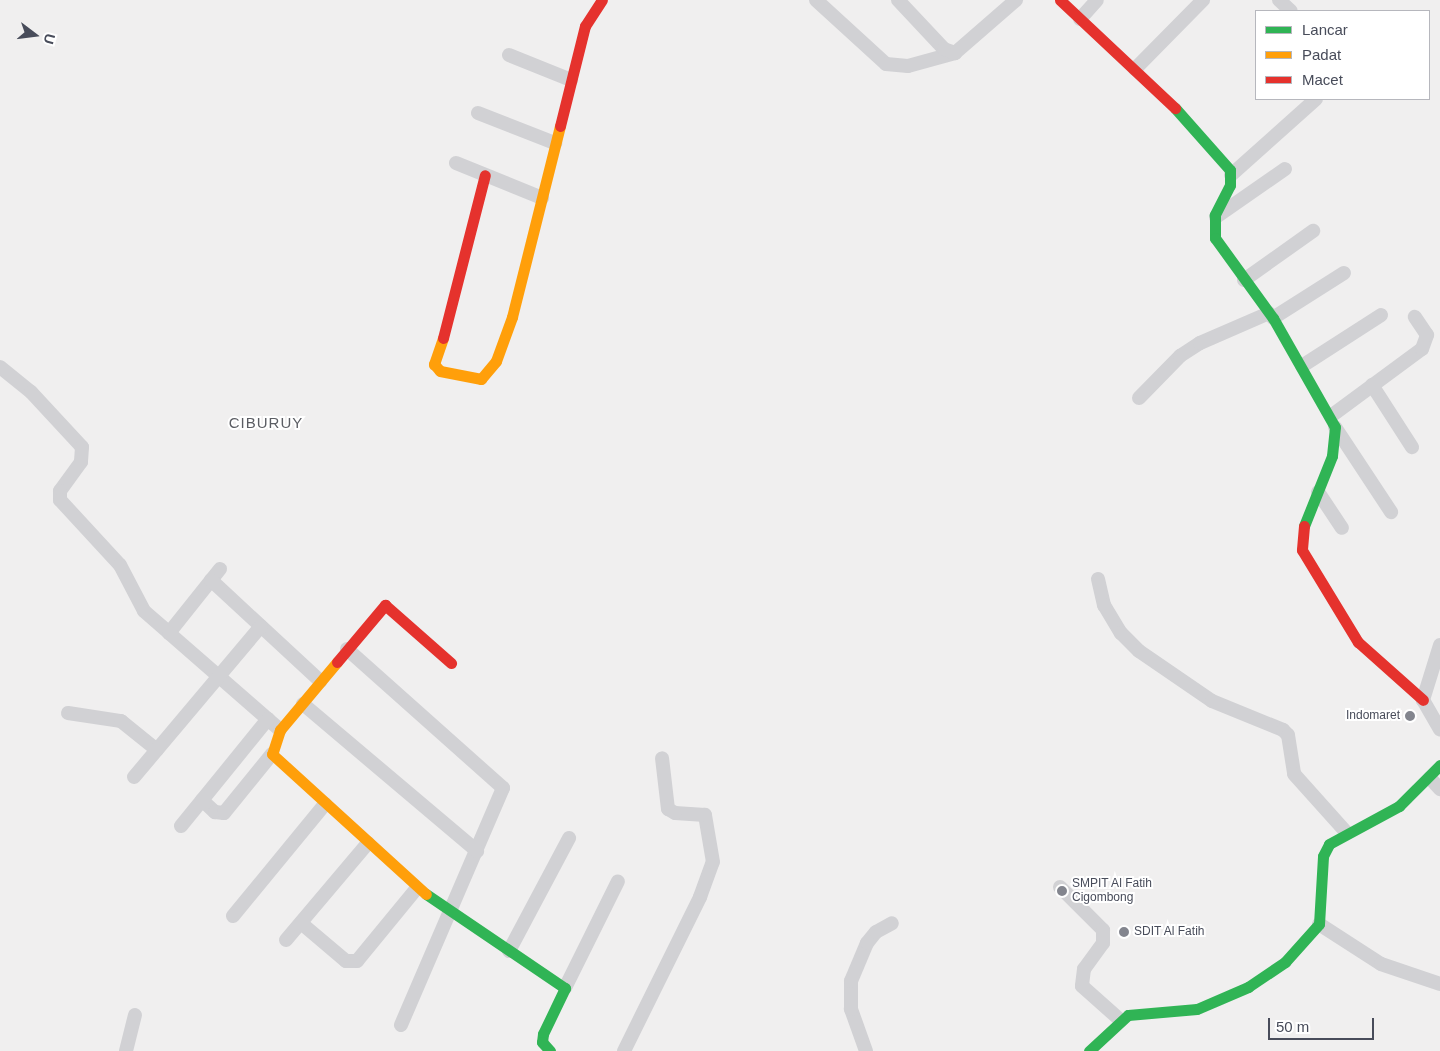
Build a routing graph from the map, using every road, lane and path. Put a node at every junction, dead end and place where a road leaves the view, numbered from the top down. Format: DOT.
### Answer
graph roads {
  1 [pos="602,0"];
  2 [pos="816,0"];
  3 [pos="898,0"];
  4 [pos="1016,0"];
  5 [pos="1060,0"];
  6 [pos="1096,0"];
  7 [pos="1204,0"];
  8 [pos="1279,0"];
  9 [pos="1290,10"];
  10 [pos="1080,19"];
  11 [pos="955,53"];
  12 [pos="509,55"];
  13 [pos="1135,69"];
  14 [pos="571,80"];
  15 [pos="1315,100"];
  16 [pos="478,113"];
  17 [pos="555,143"];
  18 [pos="456,163"];
  19 [pos="1285,169"];
  20 [pos="485,175"];
  21 [pos="1231,175"];
  22 [pos="542,198"];
  23 [pos="1214,218"];
  24 [pos="1312,231"];
  25 [pos="1344,273"];
  26 [pos="1244,280"];
  27 [pos="1380,315"];
  28 [pos="1271,316"];
  29 [pos="1416,317"];
  30 [pos="1302,366"];
  31 [pos="0,367"];
  32 [pos="1372,385"];
  33 [pos="1139,398"];
  34 [pos="1333,421"];
  35 [pos="1412,447"];
  36 [pos="1318,492"];
  37 [pos="1390,512"];
  38 [pos="1342,528"];
  39 [pos="1098,579"];
  40 [pos="261,626"];
  41 [pos="169,633"];
  42 [pos="1440,645"];
  43 [pos="346,649"];
  44 [pos="451,663"];
  45 [pos="219,676"];
  46 [pos="320,681"];
  47 [pos="1423,700"];
  48 [pos="304,704"];
  49 [pos="68,713"];
  50 [pos="268,719"];
  51 [pos="1440,729"];
  52 [pos="280,730"];
  53 [pos="157,750"];
  54 [pos="272,754"];
  55 [pos="662,758"];
  56 [pos="1440,765"];
  57 [pos="134,777"];
  58 [pos="1430,778"];
  59 [pos="1440,790"];
  60 [pos="202,800"];
  61 [pos="325,804"];
  62 [pos="181,826"];
  63 [pos="1346,832"];
  64 [pos="569,838"];
  65 [pos="368,843"];
  66 [pos="477,851"];
  67 [pos="618,880"];
  68 [pos="1060,887"];
  69 [pos="417,888"];
  70 [pos="449,912"];
  71 [pos="233,916"];
  72 [pos="301,923"];
  73 [pos="892,923"];
  74 [pos="1319,924"];
  75 [pos="286,940"];
  76 [pos="509,950"];
  77 [pos="1440,984"];
  78 [pos="565,988"];
  79 [pos="135,1015"];
  80 [pos="1119,1019"];
  81 [pos="401,1024"];
  82 [pos="546,1050"];
  83 [pos="126,1051"];
  84 [pos="624,1051"];
  85 [pos="866,1051"];
  86 [pos="1088,1051"];
  1 -- 14 [label="street"];
  2 -- 11 [label="street"];
  3 -- 11 [label="street"];
  4 -- 11 [label="street"];
  5 -- 10 [label="street"];
  6 -- 10 [label="street"];
  7 -- 13 [label="street"];
  8 -- 9 [label="street"];
  10 -- 13 [label="street"];
  12 -- 14 [label="street"];
  13 -- 21 [label="street"];
  14 -- 17 [label="street"];
  15 -- 21 [label="street"];
  16 -- 17 [label="street"];
  17 -- 22 [label="street"];
  18 -- 20 [label="street"];
  19 -- 23 [label="street"];
  20 -- 22 [label="street"];
  20 -- 22 [label="street"];
  21 -- 23 [label="street"];
  23 -- 26 [label="street"];
  24 -- 26 [label="street"];
  25 -- 28 [label="street"];
  26 -- 28 [label="street"];
  27 -- 30 [label="street"];
  28 -- 30 [label="street"];
  28 -- 33 [label="street"];
  29 -- 32 [label="street"];
  30 -- 34 [label="street"];
  31 -- 41 [label="street"];
  32 -- 34 [label="street"];
  32 -- 35 [label="street"];
  34 -- 36 [label="street"];
  34 -- 37 [label="street"];
  36 -- 38 [label="street"];
  36 -- 47 [label="street"];
  39 -- 63 [label="street"];
  40 -- 41 [label="street"];
  40 -- 45 [label="street"];
  40 -- 46 [label="street"];
  41 -- 45 [label="street"];
  42 -- 47 [label="street"];
  43 -- 44 [label="street"];
  43 -- 46 [label="street"];
  43 -- 66 [label="street"];
  45 -- 50 [label="street"];
  45 -- 53 [label="street"];
  46 -- 48 [label="street"];
  47 -- 51 [label="street"];
  48 -- 52 [label="street"];
  48 -- 66 [label="street"];
  49 -- 53 [label="street"];
  50 -- 52 [label="street"];
  50 -- 60 [label="street"];
  52 -- 54 [label="street"];
  53 -- 57 [label="street"];
  54 -- 60 [label="street"];
  54 -- 61 [label="street"];
  55 -- 84 [label="street"];
  56 -- 58 [label="street"];
  58 -- 59 [label="street"];
  58 -- 63 [label="street"];
  60 -- 62 [label="street"];
  61 -- 65 [label="street"];
  61 -- 71 [label="street"];
  63 -- 74 [label="street"];
  64 -- 76 [label="street"];
  65 -- 69 [label="street"];
  65 -- 72 [label="street"];
  66 -- 70 [label="street"];
  67 -- 78 [label="street"];
  68 -- 80 [label="street"];
  69 -- 70 [label="street"];
  69 -- 72 [label="street"];
  70 -- 76 [label="street"];
  70 -- 81 [label="street"];
  72 -- 75 [label="street"];
  73 -- 85 [label="street"];
  74 -- 77 [label="street"];
  74 -- 80 [label="street"];
  76 -- 78 [label="street"];
  78 -- 82 [label="street"];
  79 -- 83 [label="street"];
  80 -- 86 [label="street"];
}
